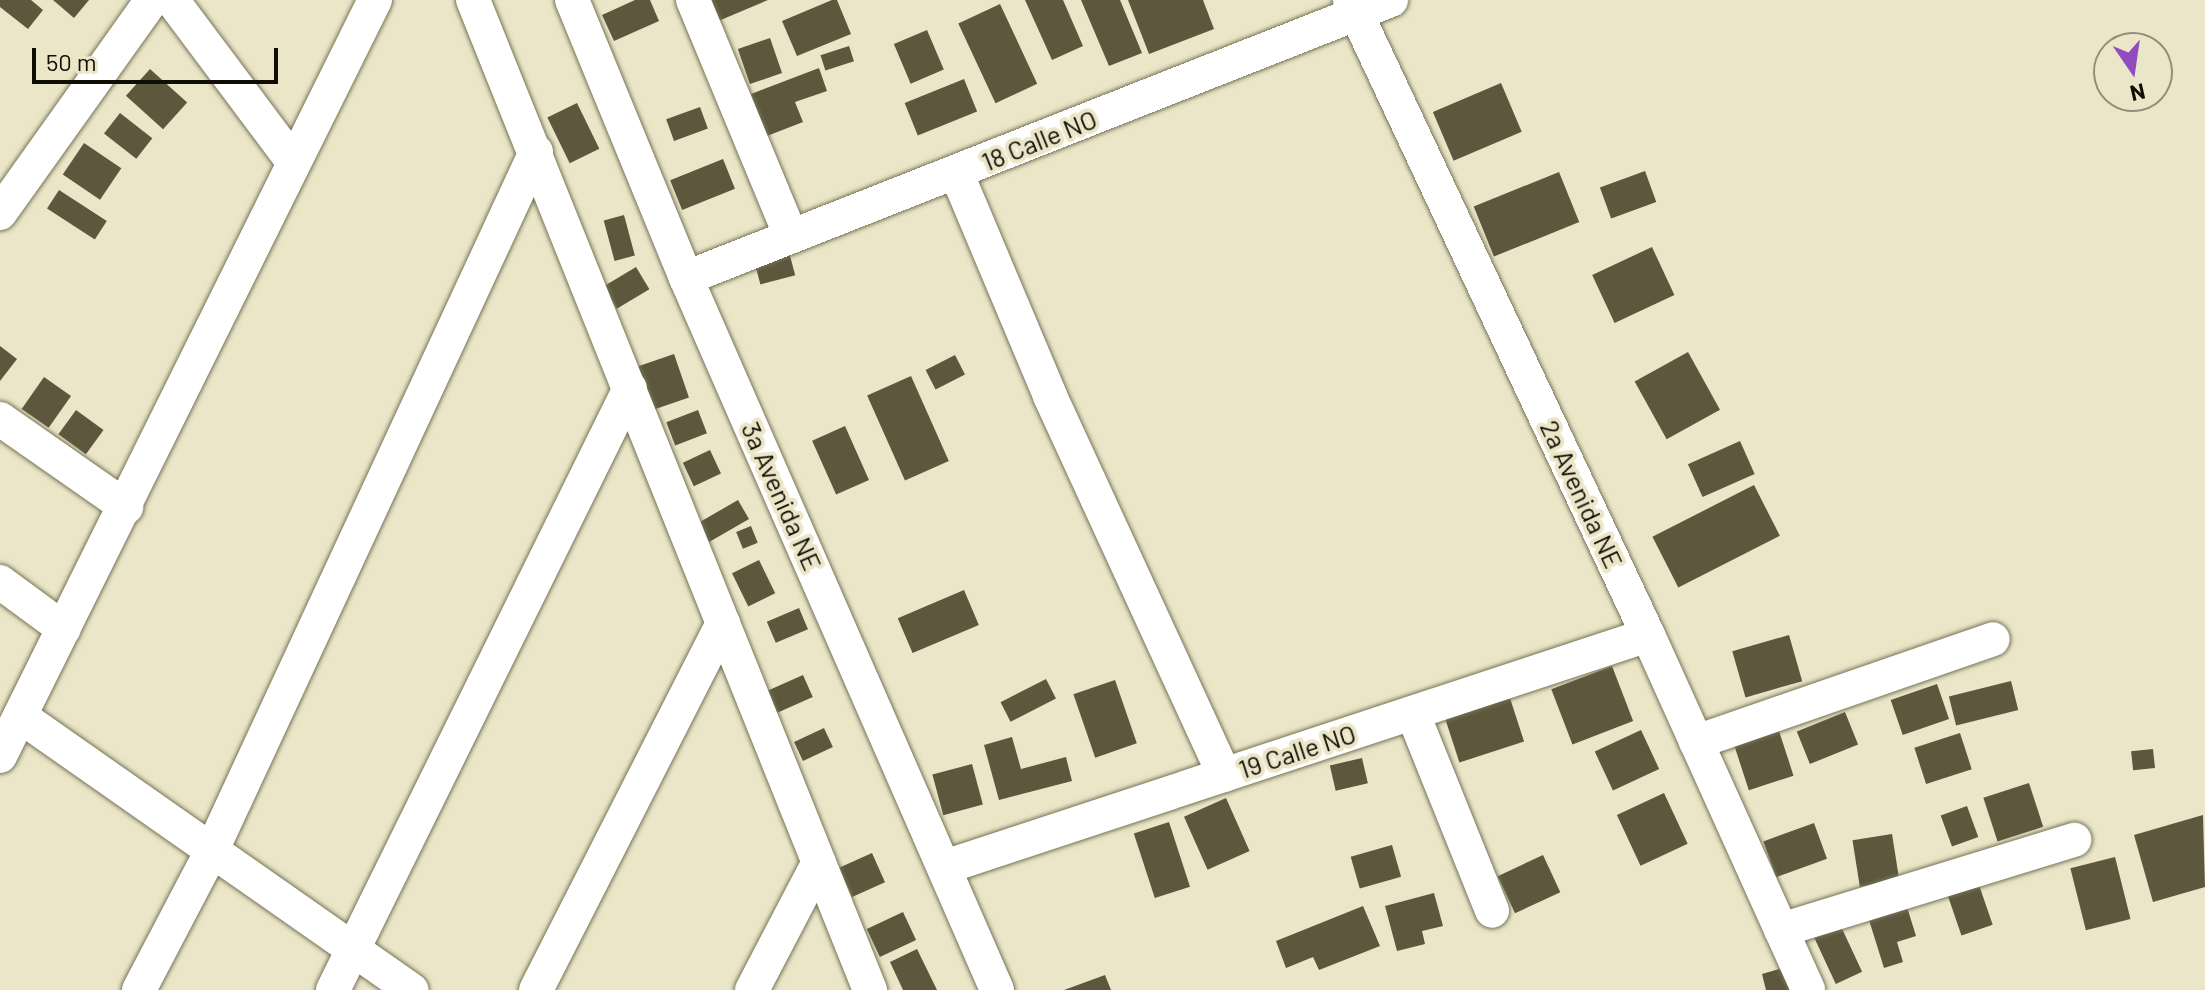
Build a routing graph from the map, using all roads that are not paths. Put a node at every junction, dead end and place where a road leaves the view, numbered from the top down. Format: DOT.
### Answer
graph roads {
  1 [pos="152,0"];
  2 [pos="172,0"];
  3 [pos="375,0"];
  4 [pos="473,0"];
  5 [pos="572,0"];
  6 [pos="693,0"];
  7 [pos="1391,0"];
  8 [pos="1352,7"];
  9 [pos="536,152"];
  10 [pos="293,162"];
  11 [pos="956,172"];
  12 [pos="0,213"];
  13 [pos="791,237"];
  14 [pos="686,278"];
  15 [pos="630,388"];
  16 [pos="0,419"];
  17 [pos="126,507"];
  18 [pos="0,582"];
  19 [pos="723,623"];
  20 [pos="64,629"];
  21 [pos="1648,635"];
  22 [pos="1993,639"];
  23 [pos="1413,714"];
  24 [pos="20,716"];
  25 [pos="1696,742"];
  26 [pos="0,756"];
  27 [pos="1224,775"];
  28 [pos="2074,840"];
  29 [pos="211,852"];
  30 [pos="819,862"];
  31 [pos="945,867"];
  32 [pos="1492,911"];
  33 [pos="1781,930"];
  34 [pos="354,950"];
  35 [pos="139,990"];
  36 [pos="333,990"];
  37 [pos="412,990"];
  38 [pos="536,990"];
  39 [pos="752,990"];
  40 [pos="870,990"];
  41 [pos="997,990"];
  42 [pos="1808,990"];
  1 -- 12 [label="street"];
  2 -- 10 [label="street"];
  3 -- 10 [label="street"];
  4 -- 9 [label="street"];
  5 -- 14 [label="street, 3a Avenida NE"];
  6 -- 13 [label="street"];
  7 -- 8 [label="street, 18 Calle NO"];
  8 -- 11 [label="street, 18 Calle NO"];
  8 -- 21 [label="street, 2a Avenida NE"];
  9 -- 15 [label="street"];
  9 -- 29 [label="street"];
  10 -- 17 [label="street"];
  11 -- 13 [label="street, 18 Calle NO"];
  11 -- 27 [label="street"];
  13 -- 14 [label="street, 18 Calle NO"];
  14 -- 31 [label="street, 3a Avenida NE"];
  15 -- 19 [label="street"];
  15 -- 34 [label="street"];
  16 -- 17 [label="street"];
  17 -- 20 [label="street"];
  18 -- 20 [label="street"];
  19 -- 30 [label="street"];
  19 -- 38 [label="street"];
  20 -- 24 [label="street"];
  21 -- 23 [label="street, 19 Calle NO"];
  21 -- 25 [label="street, 2a Avenida NE"];
  22 -- 25 [label="street"];
  23 -- 27 [label="street, 19 Calle NO"];
  23 -- 32 [label="street"];
  24 -- 26 [label="street"];
  24 -- 29 [label="street"];
  25 -- 33 [label="street, 2a Avenida NE"];
  27 -- 31 [label="street, 19 Calle NO"];
  28 -- 33 [label="street"];
  29 -- 34 [label="street"];
  29 -- 35 [label="street"];
  30 -- 39 [label="street"];
  30 -- 40 [label="street"];
  31 -- 41 [label="street, 3a Avenida NE"];
  33 -- 42 [label="street, 2a Avenida NE"];
  34 -- 36 [label="street"];
  34 -- 37 [label="street"];
}
